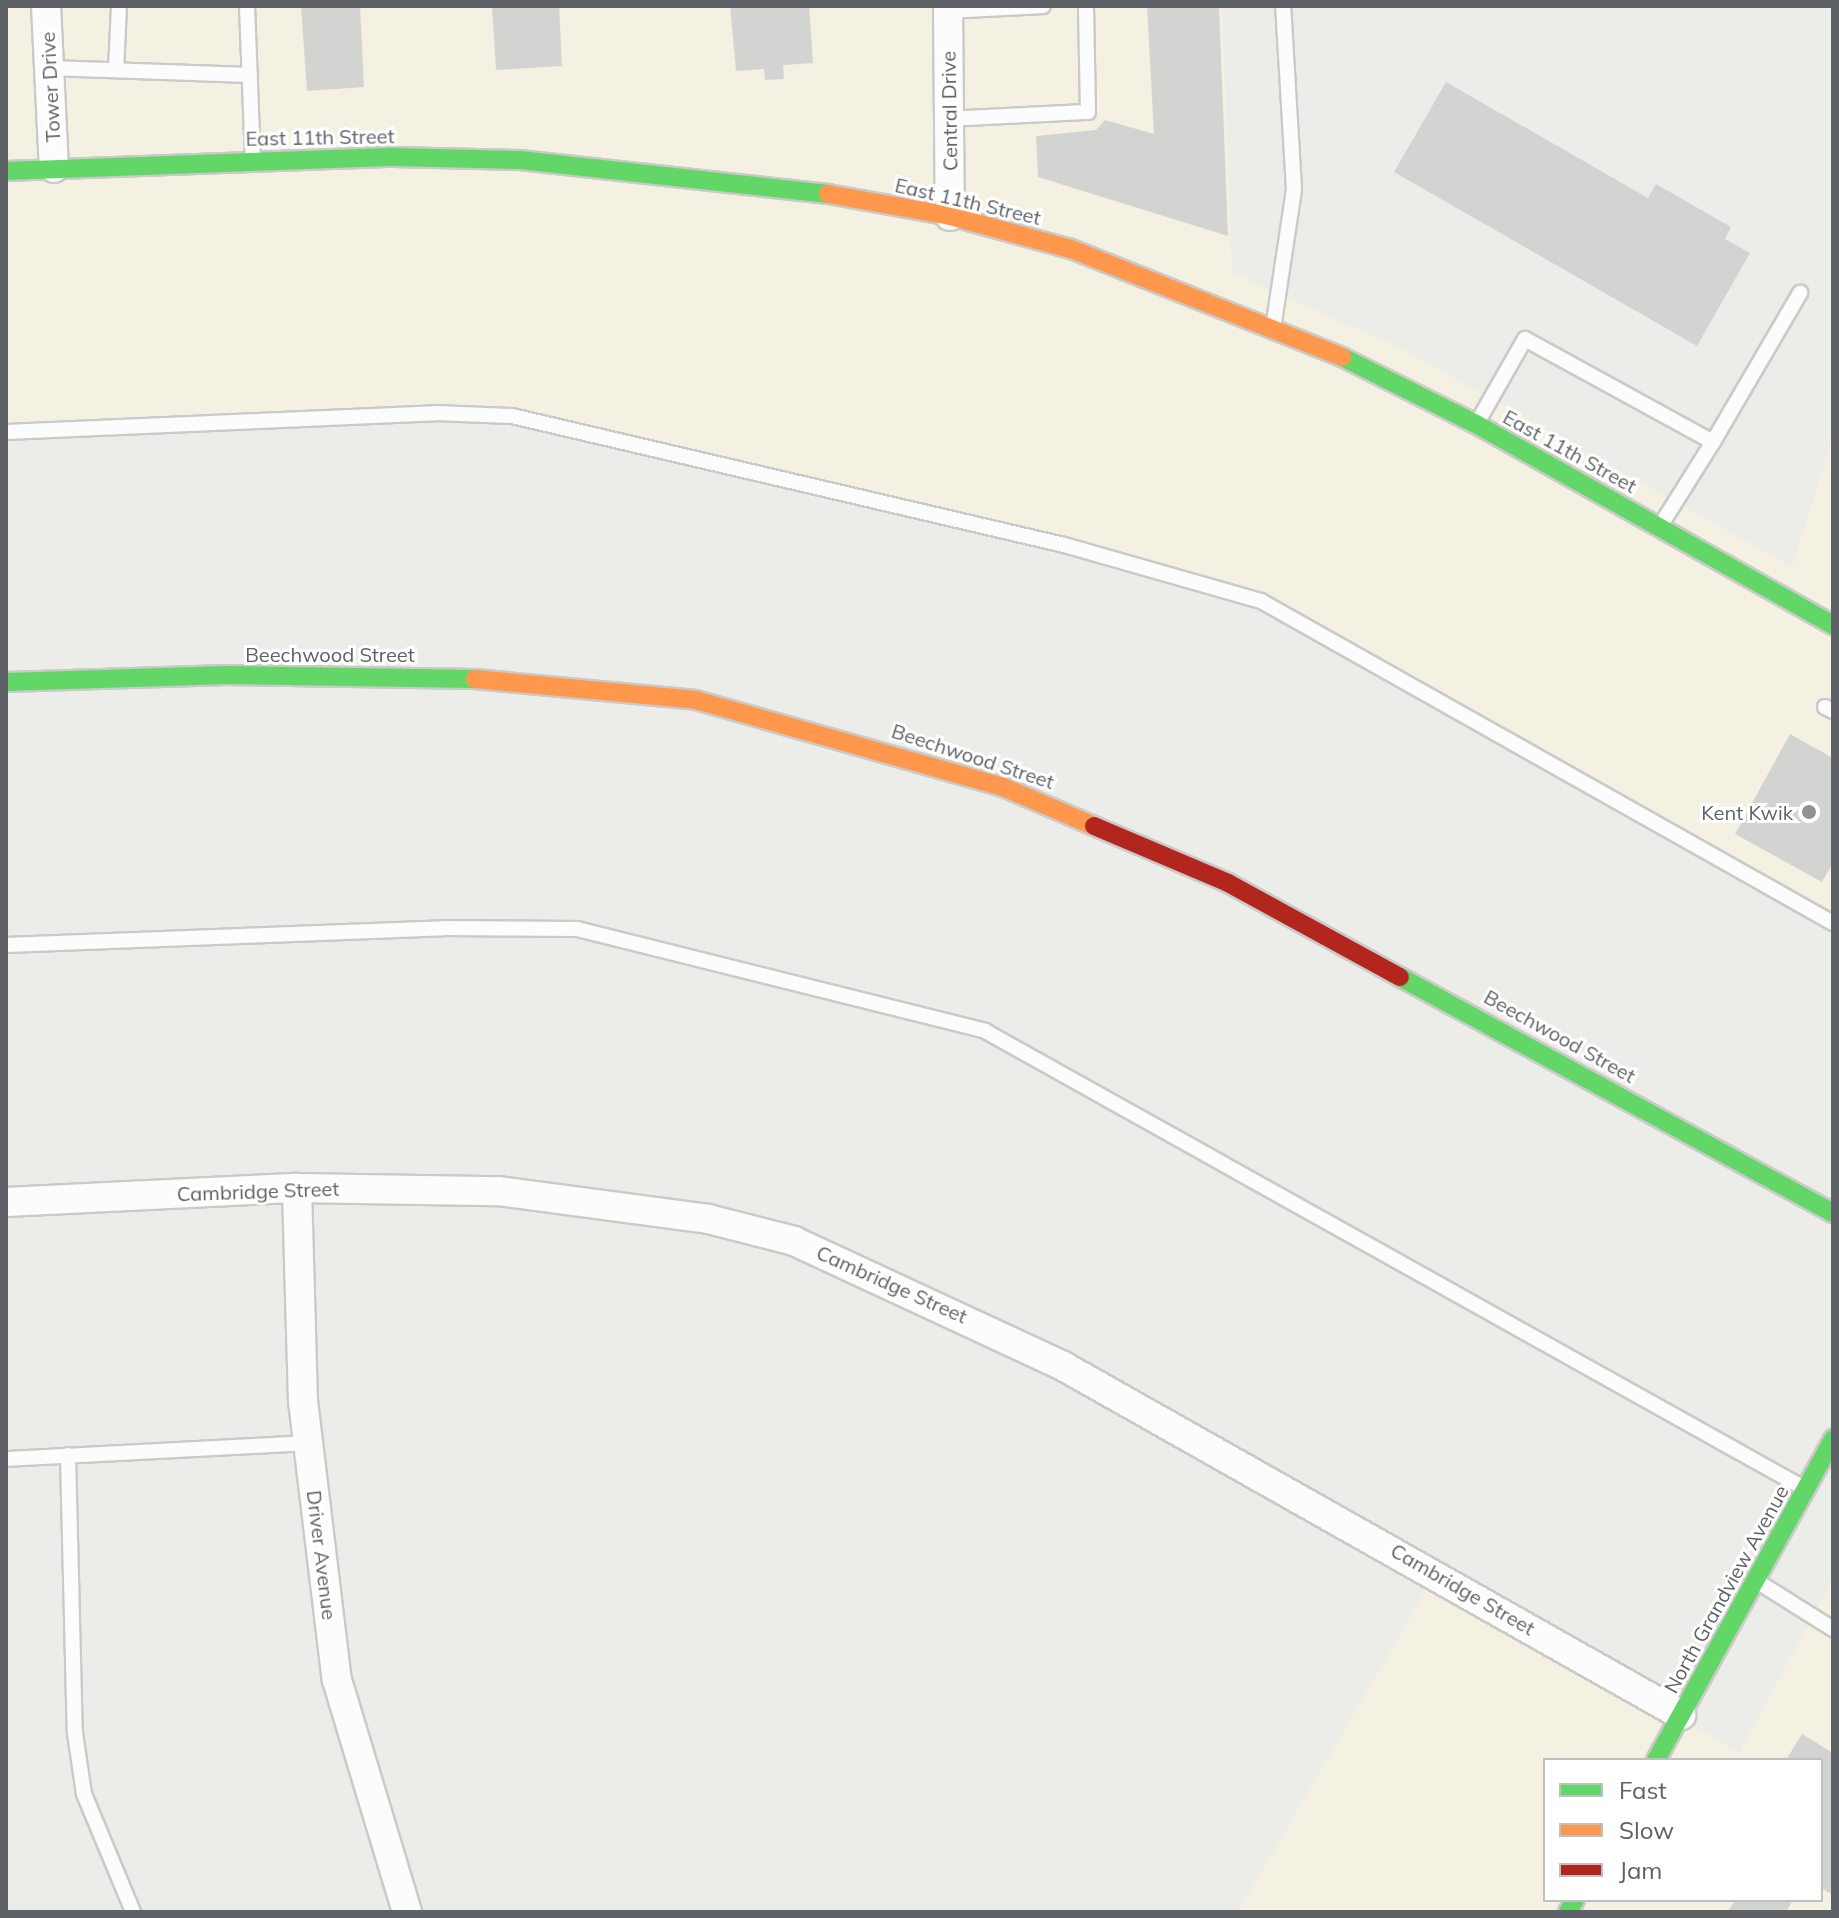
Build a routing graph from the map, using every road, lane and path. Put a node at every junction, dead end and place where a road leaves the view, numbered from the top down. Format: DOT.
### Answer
graph roads {
  1 [pos="46,6"];
  2 [pos="119,6"];
  3 [pos="247,6"];
  4 [pos="1043,6"];
  5 [pos="1086,6"];
  6 [pos="1283,6"];
  7 [pos="948,8"];
  8 [pos="49,68"];
  9 [pos="116,70"];
  10 [pos="250,75"];
  11 [pos="948,119"];
  12 [pos="253,161"];
  13 [pos="54,168"];
  14 [pos="6,171"];
  15 [pos="950,216"];
  16 [pos="1800,293"];
  17 [pos="1273,326"];
  18 [pos="1476,424"];
  19 [pos="6,432"];
  20 [pos="1713,442"];
  21 [pos="1659,526"];
  22 [pos="1833,625"];
  23 [pos="6,682"];
  24 [pos="1833,923"];
  25 [pos="6,945"];
  26 [pos="297,1188"];
  27 [pos="6,1202"];
  28 [pos="1833,1213"];
  29 [pos="1833,1439"];
  30 [pos="308,1443"];
  31 [pos="68,1455"];
  32 [pos="6,1459"];
  33 [pos="1806,1488"];
  34 [pos="1757,1581"];
  35 [pos="1833,1629"];
  36 [pos="1681,1715"];
  37 [pos="1657,1758"];
  38 [pos="133,1912"];
  39 [pos="407,1912"];
  1 -- 8 [label="street, Tower Drive"];
  2 -- 9 [label="lane"];
  3 -- 10 [label="lane"];
  4 -- 7 [label="lane"];
  5 -- 11 [label="lane"];
  6 -- 17 [label="lane"];
  7 -- 11 [label="street, Central Drive"];
  8 -- 9 [label="lane"];
  8 -- 13 [label="street, Tower Drive"];
  9 -- 10 [label="lane"];
  10 -- 12 [label="lane"];
  11 -- 15 [label="street, Central Drive"];
  12 -- 13 [label="street, East 11th Street"];
  12 -- 15 [label="street, East 11th Street"];
  13 -- 14 [label="street, East 11th Street"];
  15 -- 17 [label="street, East 11th Street"];
  16 -- 20 [label="lane"];
  17 -- 18 [label="street, East 11th Street"];
  18 -- 20 [label="lane"];
  18 -- 21 [label="street, East 11th Street"];
  19 -- 24 [label="lane"];
  20 -- 21 [label="lane"];
  21 -- 22 [label="street, East 11th Street"];
  23 -- 28 [label="street, Beechwood Street"];
  25 -- 33 [label="lane"];
  26 -- 27 [label="street, Cambridge Street"];
  26 -- 30 [label="street, Driver Avenue"];
  26 -- 36 [label="street, Cambridge Street"];
  29 -- 33 [label="street, North Grandview Avenue"];
  30 -- 31 [label="lane"];
  30 -- 39 [label="street, Driver Avenue"];
  31 -- 32 [label="lane"];
  31 -- 38 [label="lane"];
  33 -- 34 [label="street, North Grandview Avenue"];
  34 -- 35 [label="lane"];
  34 -- 36 [label="street, North Grandview Avenue"];
  36 -- 37 [label="street, North Grandview Avenue"];
}
